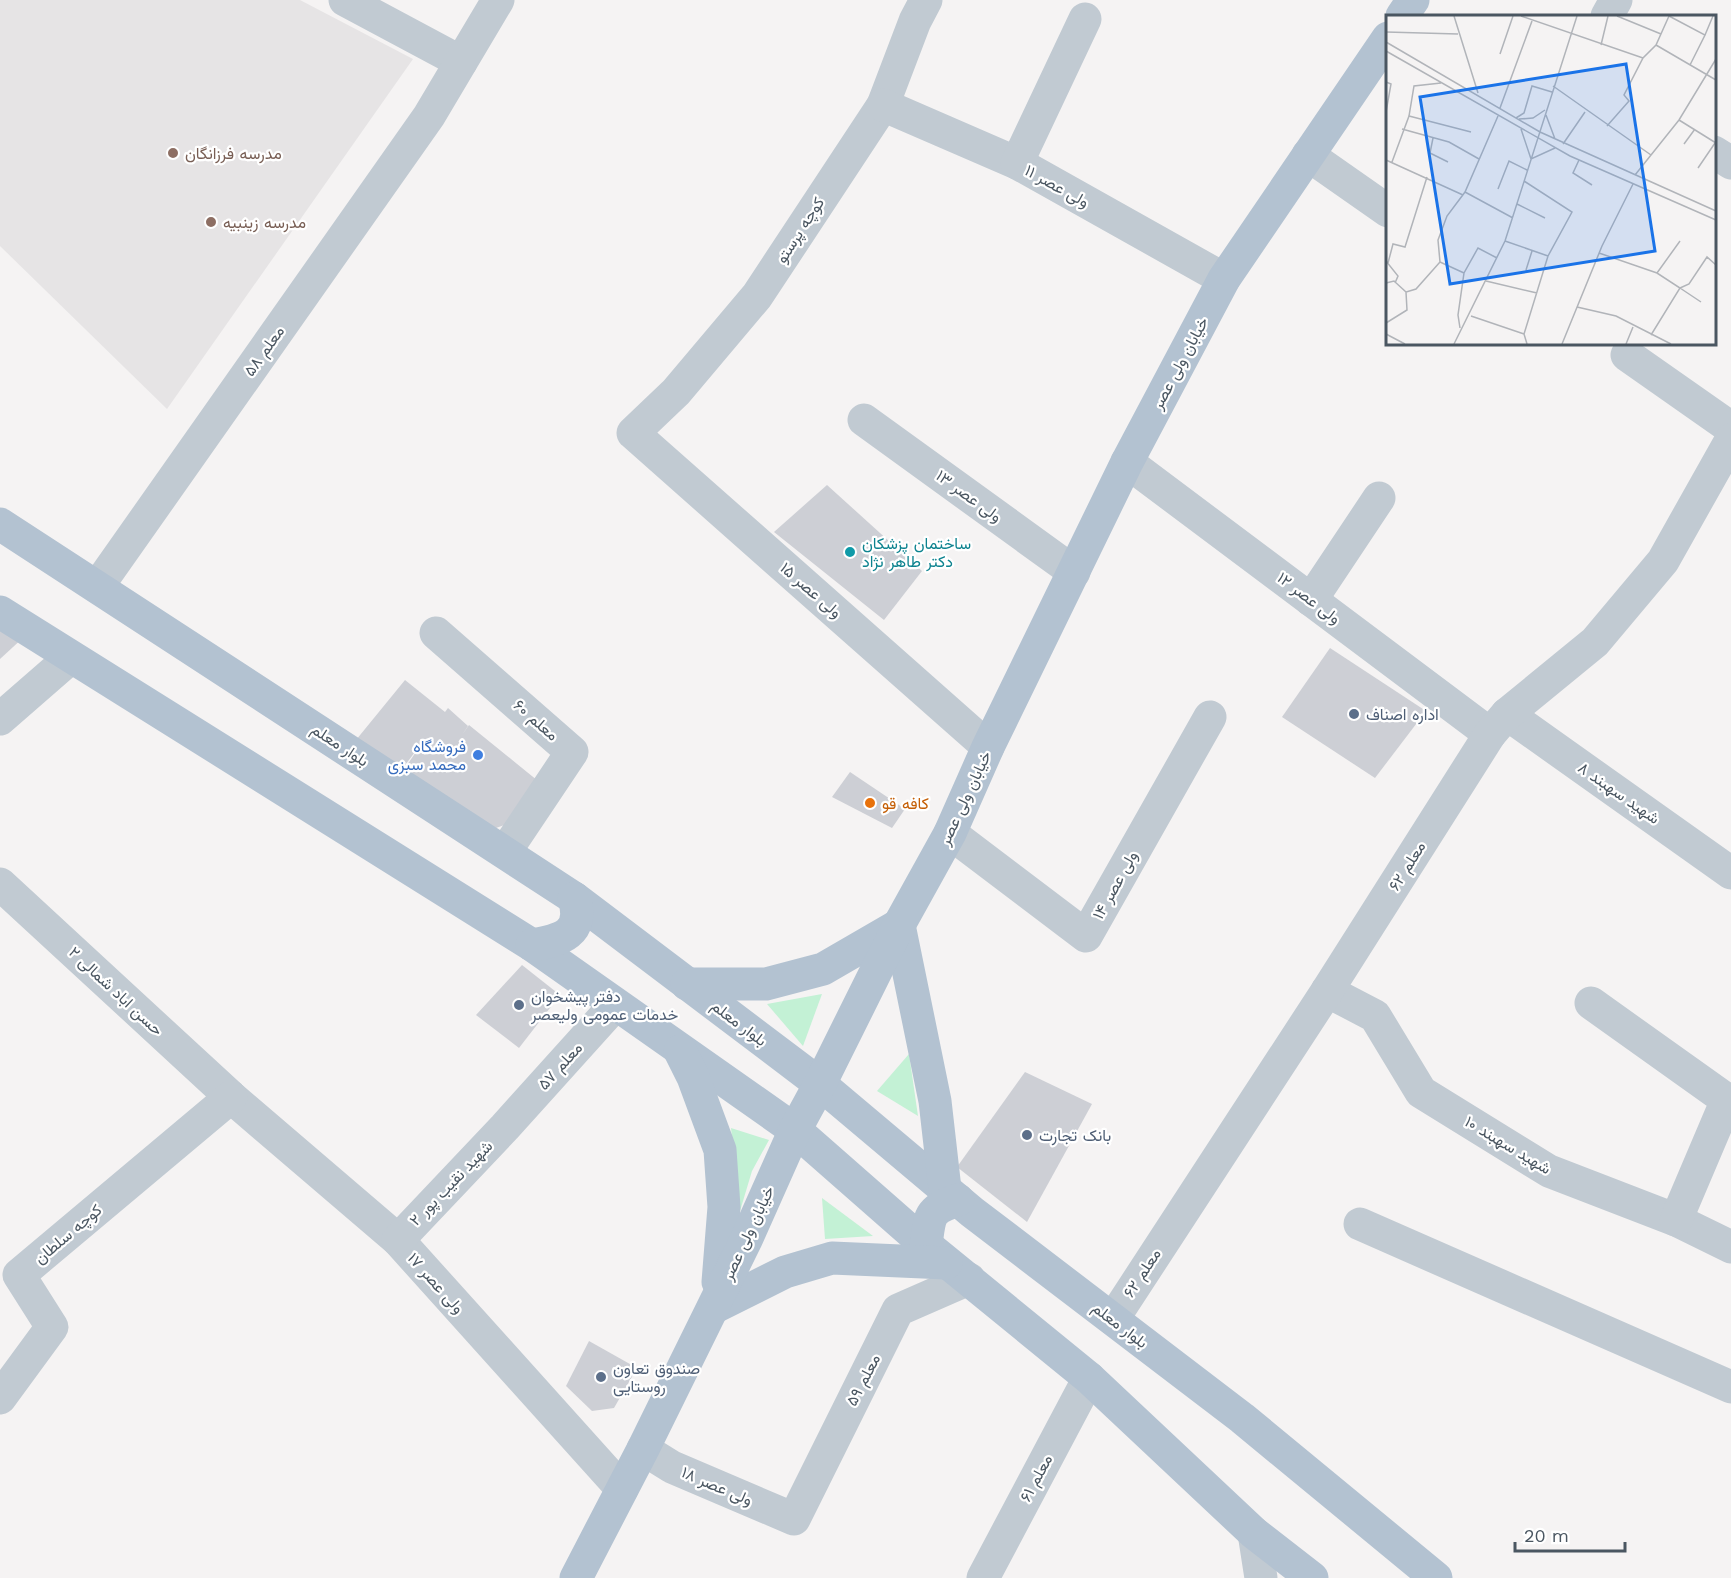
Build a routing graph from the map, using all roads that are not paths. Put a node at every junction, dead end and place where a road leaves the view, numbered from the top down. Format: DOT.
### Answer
graph roads {
  1 [pos="345,0"];
  2 [pos="498,0"];
  3 [pos="926,0"];
  4 [pos="1413,0"];
  5 [pos="1616,0"];
  6 [pos="1403,15"];
  7 [pos="1608,15"];
  8 [pos="1085,20"];
  9 [pos="1386,41"];
  10 [pos="461,62"];
  11 [pos="883,105"];
  12 [pos="1716,153"];
  13 [pos="1308,155"];
  14 [pos="1017,163"];
  15 [pos="1731,163"];
  16 [pos="1386,210"];
  17 [pos="1224,279"];
  18 [pos="1627,355"];
  19 [pos="864,420"];
  20 [pos="1731,428"];
  21 [pos="633,433"];
  22 [pos="1731,440"];
  23 [pos="1127,462"];
  24 [pos="1378,498"];
  25 [pos="0,524"];
  26 [pos="1074,572"];
  27 [pos="98,586"];
  28 [pos="1311,600"];
  29 [pos="0,612"];
  30 [pos="436,633"];
  31 [pos="70,658"];
  32 [pos="1209,717"];
  33 [pos="0,719"];
  34 [pos="1498,724"];
  35 [pos="988,747"];
  36 [pos="950,833"];
  37 [pos="505,852"];
  38 [pos="1731,873"];
  39 [pos="0,884"];
  40 [pos="574,898"];
  41 [pos="898,925"];
  42 [pos="532,945"];
  43 [pos="687,984"];
  44 [pos="1327,991"];
  45 [pos="1591,1003"];
  46 [pos="615,1005"];
  47 [pos="679,1050"];
  48 [pos="820,1084"];
  49 [pos="231,1097"];
  50 [pos="505,1127"];
  51 [pos="795,1130"];
  52 [pos="951,1194"];
  53 [pos="1676,1220"];
  54 [pos="1360,1224"];
  55 [pos="398,1240"];
  56 [pos="1731,1247"];
  57 [pos="947,1262"];
  58 [pos="716,1302"];
  59 [pos="1113,1319"];
  60 [pos="1089,1377"];
  61 [pos="1731,1387"];
  62 [pos="0,1398"];
  63 [pos="643,1449"];
  64 [pos="622,1489"];
  65 [pos="794,1519"];
  66 [pos="1254,1533"];
  67 [pos="576,1578"];
  68 [pos="983,1578"];
  69 [pos="1262,1578"];
  70 [pos="1312,1578"];
  71 [pos="1436,1578"];
  1 -- 10 [label="street"];
  2 -- 10 [label="street, معلم ۵۸"];
  3 -- 11 [label="street, کوچه پرستو"];
  4 -- 6 [label="main road"];
  5 -- 7 [label="street"];
  8 -- 14 [label="street"];
  9 -- 13 [label="main road, خیابان ولی عصر"];
  10 -- 27 [label="street, معلم ۵۸"];
  11 -- 14 [label="street, ولی عصر ۱۱"];
  11 -- 21 [label="street, کوچه پرستو"];
  12 -- 15 [label="street"];
  13 -- 16 [label="street"];
  13 -- 17 [label="main road, خیابان ولی عصر"];
  14 -- 17 [label="street, ولی عصر ۱۱"];
  17 -- 23 [label="main road, خیابان ولی عصر"];
  18 -- 20 [label="street"];
  19 -- 26 [label="street, ولی عصر ۱۳"];
  21 -- 35 [label="street, ولی عصر ۱۵"];
  22 -- 34 [label="street, معلم ۶۲"];
  23 -- 26 [label="main road, خیابان ولی عصر"];
  23 -- 28 [label="street, ولی عصر ۱۲"];
  24 -- 28 [label="street"];
  25 -- 27 [label="main road, بلوار معلم"];
  26 -- 35 [label="main road, خیابان ولی عصر"];
  27 -- 37 [label="main road, بلوار معلم"];
  28 -- 34 [label="street, ولی عصر ۱۲"];
  29 -- 31 [label="main road"];
  30 -- 37 [label="street, معلم ۶۰"];
  31 -- 33 [label="street"];
  31 -- 42 [label="main road"];
  32 -- 36 [label="street, ولی عصر ۱۴"];
  34 -- 38 [label="street, شهید سهبند ۸"];
  34 -- 44 [label="street, معلم ۶۲"];
  35 -- 36 [label="main road, خیابان ولی عصر"];
  36 -- 41 [label="main road, خیابان ولی عصر"];
  37 -- 40 [label="main road, بلوار معلم"];
  39 -- 49 [label="street, حسن اباد شمالی ۲"];
  40 -- 42 [label="main road"];
  40 -- 43 [label="main road, بلوار معلم"];
  41 -- 43 [label="main road"];
  41 -- 48 [label="main road, خیابان ولی عصر"];
  41 -- 52 [label="main road"];
  42 -- 46 [label="main road"];
  43 -- 48 [label="main road, بلوار معلم"];
  44 -- 53 [label="street, شهید سهبند ۱۰"];
  44 -- 59 [label="street, معلم ۶۲"];
  45 -- 53 [label="street"];
  46 -- 47 [label="main road"];
  46 -- 50 [label="street, معلم ۵۷"];
  47 -- 51 [label="main road"];
  47 -- 58 [label="main road"];
  48 -- 51 [label="main road, خیابان ولی عصر"];
  48 -- 52 [label="main road, بلوار معلم"];
  49 -- 55 [label="street, ولی عصر ۱۷"];
  49 -- 62 [label="street, کوچه سلطان"];
  50 -- 55 [label="street, شهید نقیب پور ۲"];
  51 -- 57 [label="main road"];
  51 -- 58 [label="main road, خیابان ولی عصر"];
  52 -- 57 [label="main road"];
  52 -- 59 [label="main road, بلوار معلم"];
  53 -- 56 [label="street, شهید سهبند ۱۰"];
  54 -- 61 [label="street"];
  55 -- 64 [label="street, ولی عصر ۱۷"];
  57 -- 58 [label="main road"];
  57 -- 60 [label="main road"];
  57 -- 65 [label="street, معلم ۵۹"];
  58 -- 63 [label="main road, خیابان ولی عصر"];
  59 -- 71 [label="main road, بلوار معلم"];
  60 -- 66 [label="main road"];
  60 -- 68 [label="street, معلم ۶۱"];
  63 -- 64 [label="main road, خیابان ولی عصر"];
  63 -- 65 [label="street, ولی عصر ۱۸"];
  64 -- 67 [label="main road, خیابان ولی عصر"];
  66 -- 69 [label="street"];
  66 -- 70 [label="main road"];
}
